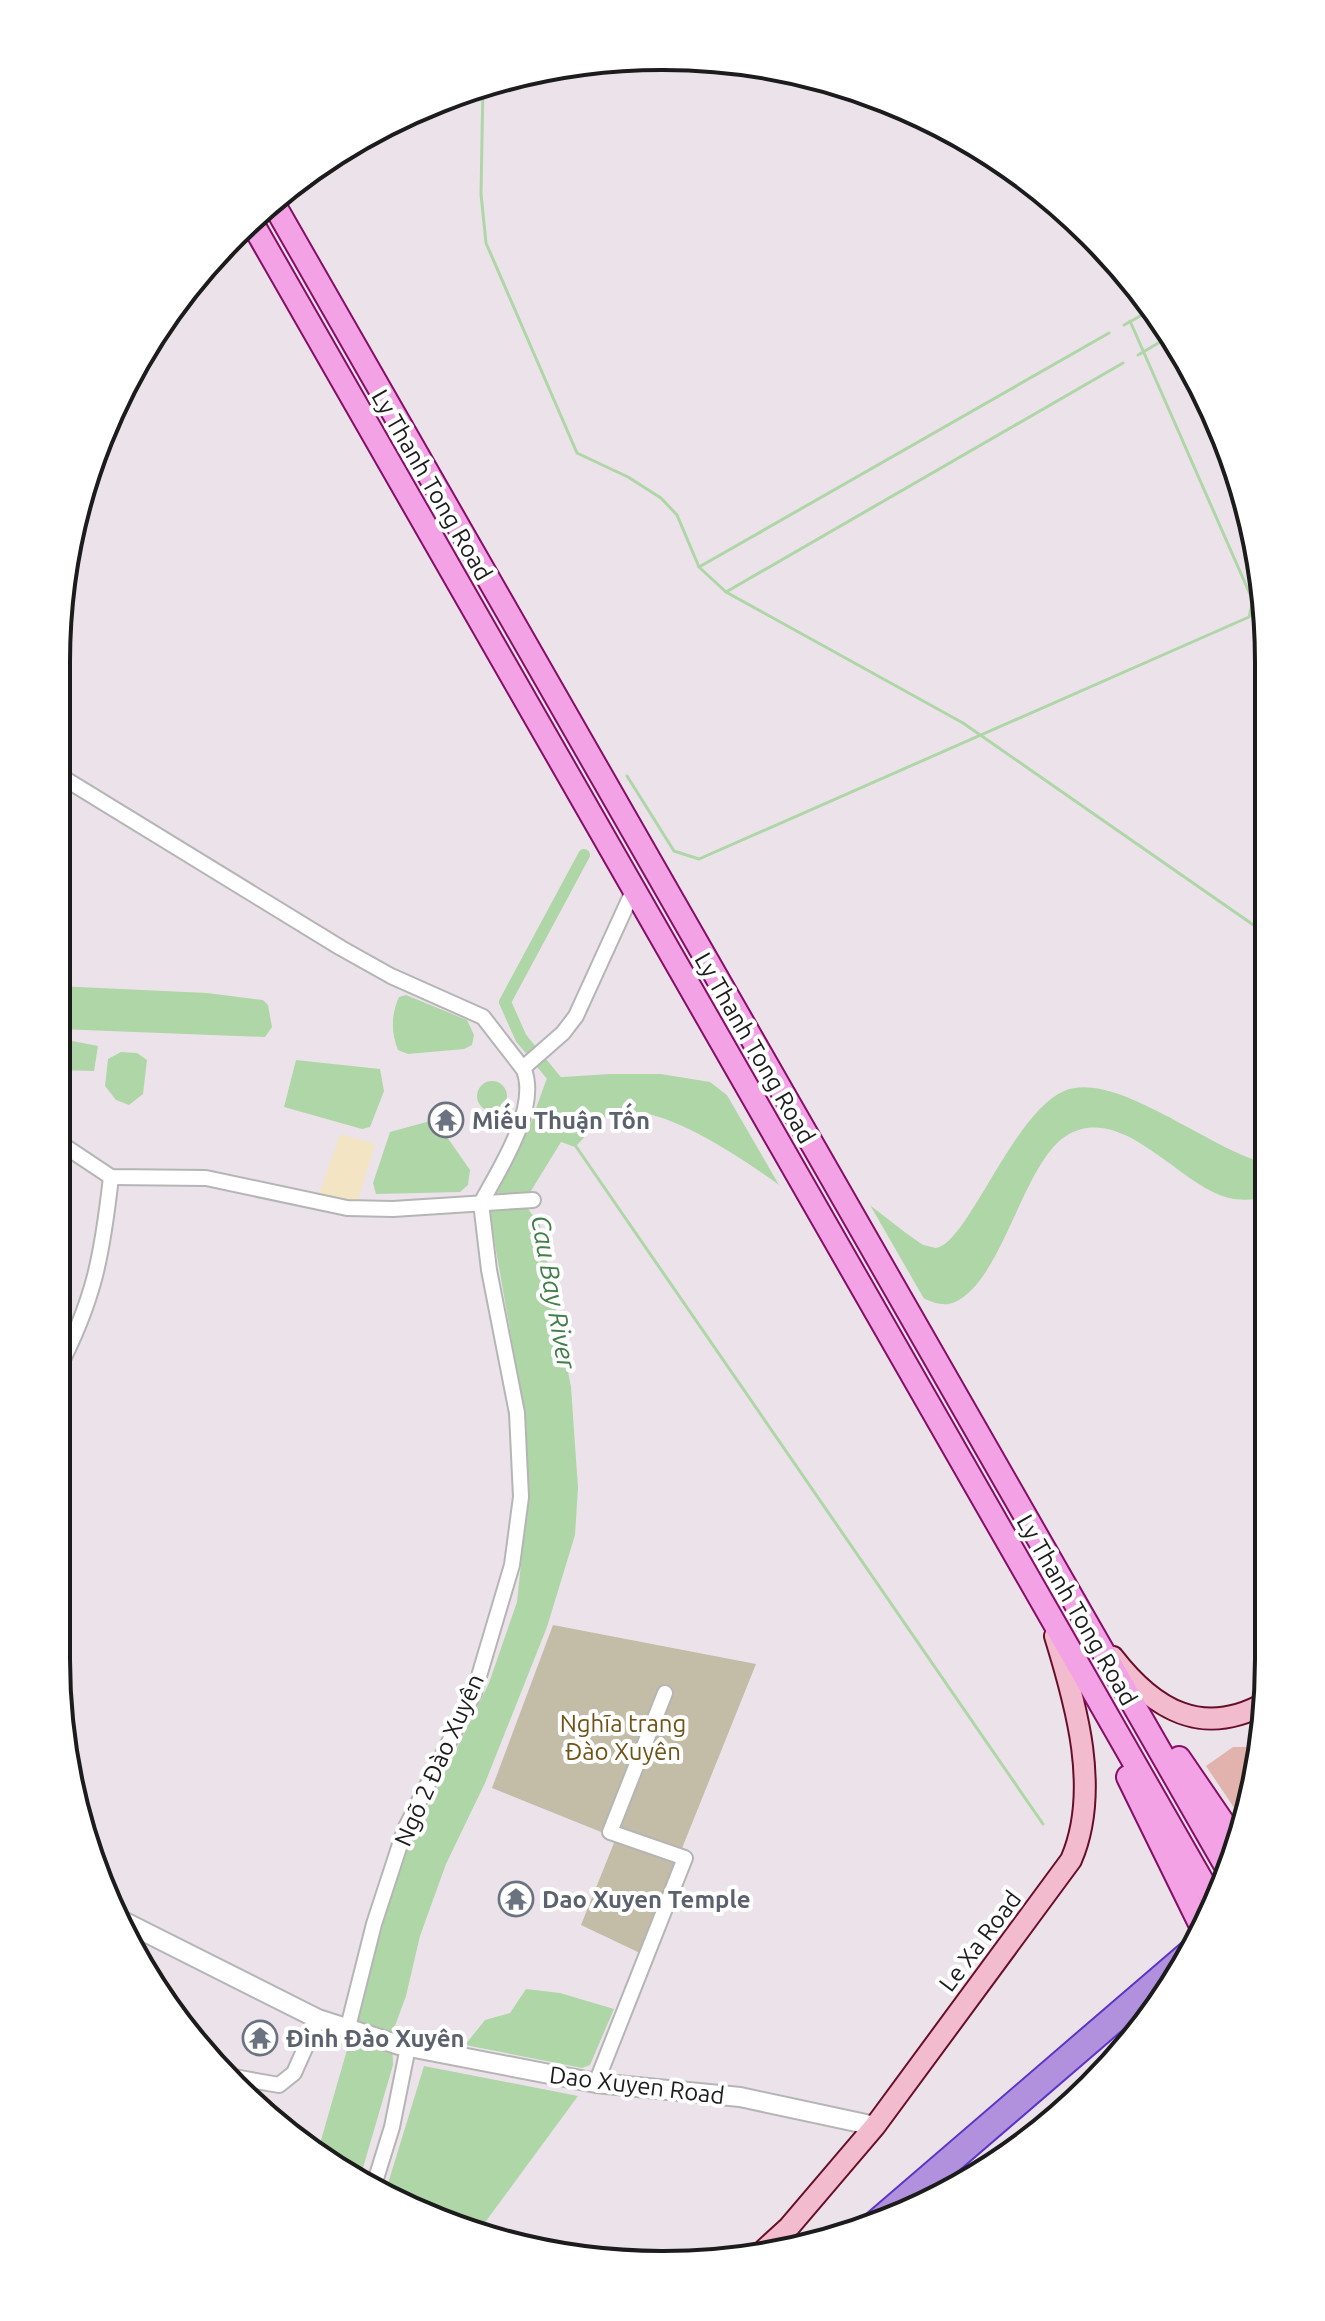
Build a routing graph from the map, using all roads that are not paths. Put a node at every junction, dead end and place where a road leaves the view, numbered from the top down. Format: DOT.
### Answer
graph roads {
  1 [pos="278,212"];
  2 [pos="257,231"];
  3 [pos="70,782"];
  4 [pos="642,846"];
  5 [pos="617,860"];
  6 [pos="634,889"];
  7 [pos="526,1064"];
  8 [pos="70,1150"];
  9 [pos="111,1177"];
  10 [pos="533,1200"];
  11 [pos="485,1203"];
  12 [pos="70,1346"];
  13 [pos="1016,1499"];
  14 [pos="992,1514"];
  15 [pos="1046,1609"];
  16 [pos="1086,1621"];
  17 [pos="665,1693"];
  18 [pos="1253,1709"];
  19 [pos="1141,1717"];
  20 [pos="1116,1730"];
  21 [pos="1229,1832"];
  22 [pos="1221,1857"];
  23 [pos="1208,1890"];
  24 [pos="1196,1916"];
  25 [pos="134,1926"];
  26 [pos="1162,1977"];
  27 [pos="318,2019"];
  28 [pos="347,2031"];
  29 [pos="403,2046"];
  30 [pos="246,2079"];
  31 [pos="596,2083"];
  32 [pos="875,2126"];
  33 [pos="859,2168"];
  34 [pos="376,2177"];
  35 [pos="905,2199"];
  36 [pos="789,2227"];
  37 [pos="774,2241"];
  1 -- 4 [label="main road, Ly Thanh Tong Road"];
  2 -- 5 [label="main road, Ly Thanh Tong Road"];
  3 -- 7 [label="street"];
  4 -- 5 [label="main road"];
  4 -- 13 [label="main road, Ly Thanh Tong Road"];
  5 -- 6 [label="main road, Ly Thanh Tong Road"];
  6 -- 7 [label="street"];
  6 -- 14 [label="main road, Ly Thanh Tong Road"];
  7 -- 11 [label="street"];
  8 -- 9 [label="street"];
  9 -- 11 [label="street"];
  9 -- 12 [label="street"];
  10 -- 11 [label="street"];
  11 -- 28 [label="street, Ngõ 2 Đào Xuyên"];
  13 -- 14 [label="main road"];
  13 -- 16 [label="main road, Ly Thanh Tong Road"];
  14 -- 15 [label="main road, Ly Thanh Tong Road"];
  15 -- 20 [label="main road, Ly Thanh Tong Road"];
  15 -- 32 [label="main road, Le Xa Road"];
  16 -- 18 [label="main road"];
  16 -- 19 [label="main road, Ly Thanh Tong Road"];
  17 -- 31 [label="street"];
  19 -- 21 [label="main road"];
  19 -- 22 [label="main road, Ly Thanh Tong Road"];
  20 -- 23 [label="main road, Ly Thanh Tong Road"];
  20 -- 24 [label="main road"];
  25 -- 27 [label="street"];
  26 -- 35 [label="highway"];
  27 -- 28 [label="street"];
  27 -- 30 [label="street"];
  28 -- 29 [label="street, Dao Xuyen Road"];
  29 -- 31 [label="street, Dao Xuyen Road"];
  29 -- 34 [label="street"];
  31 -- 32 [label="street, Dao Xuyen Road"];
  32 -- 36 [label="main road, Le Xa Road"];
  33 -- 36 [label="main road"];
  36 -- 37 [label="main road, Le Xa Road"];
}
